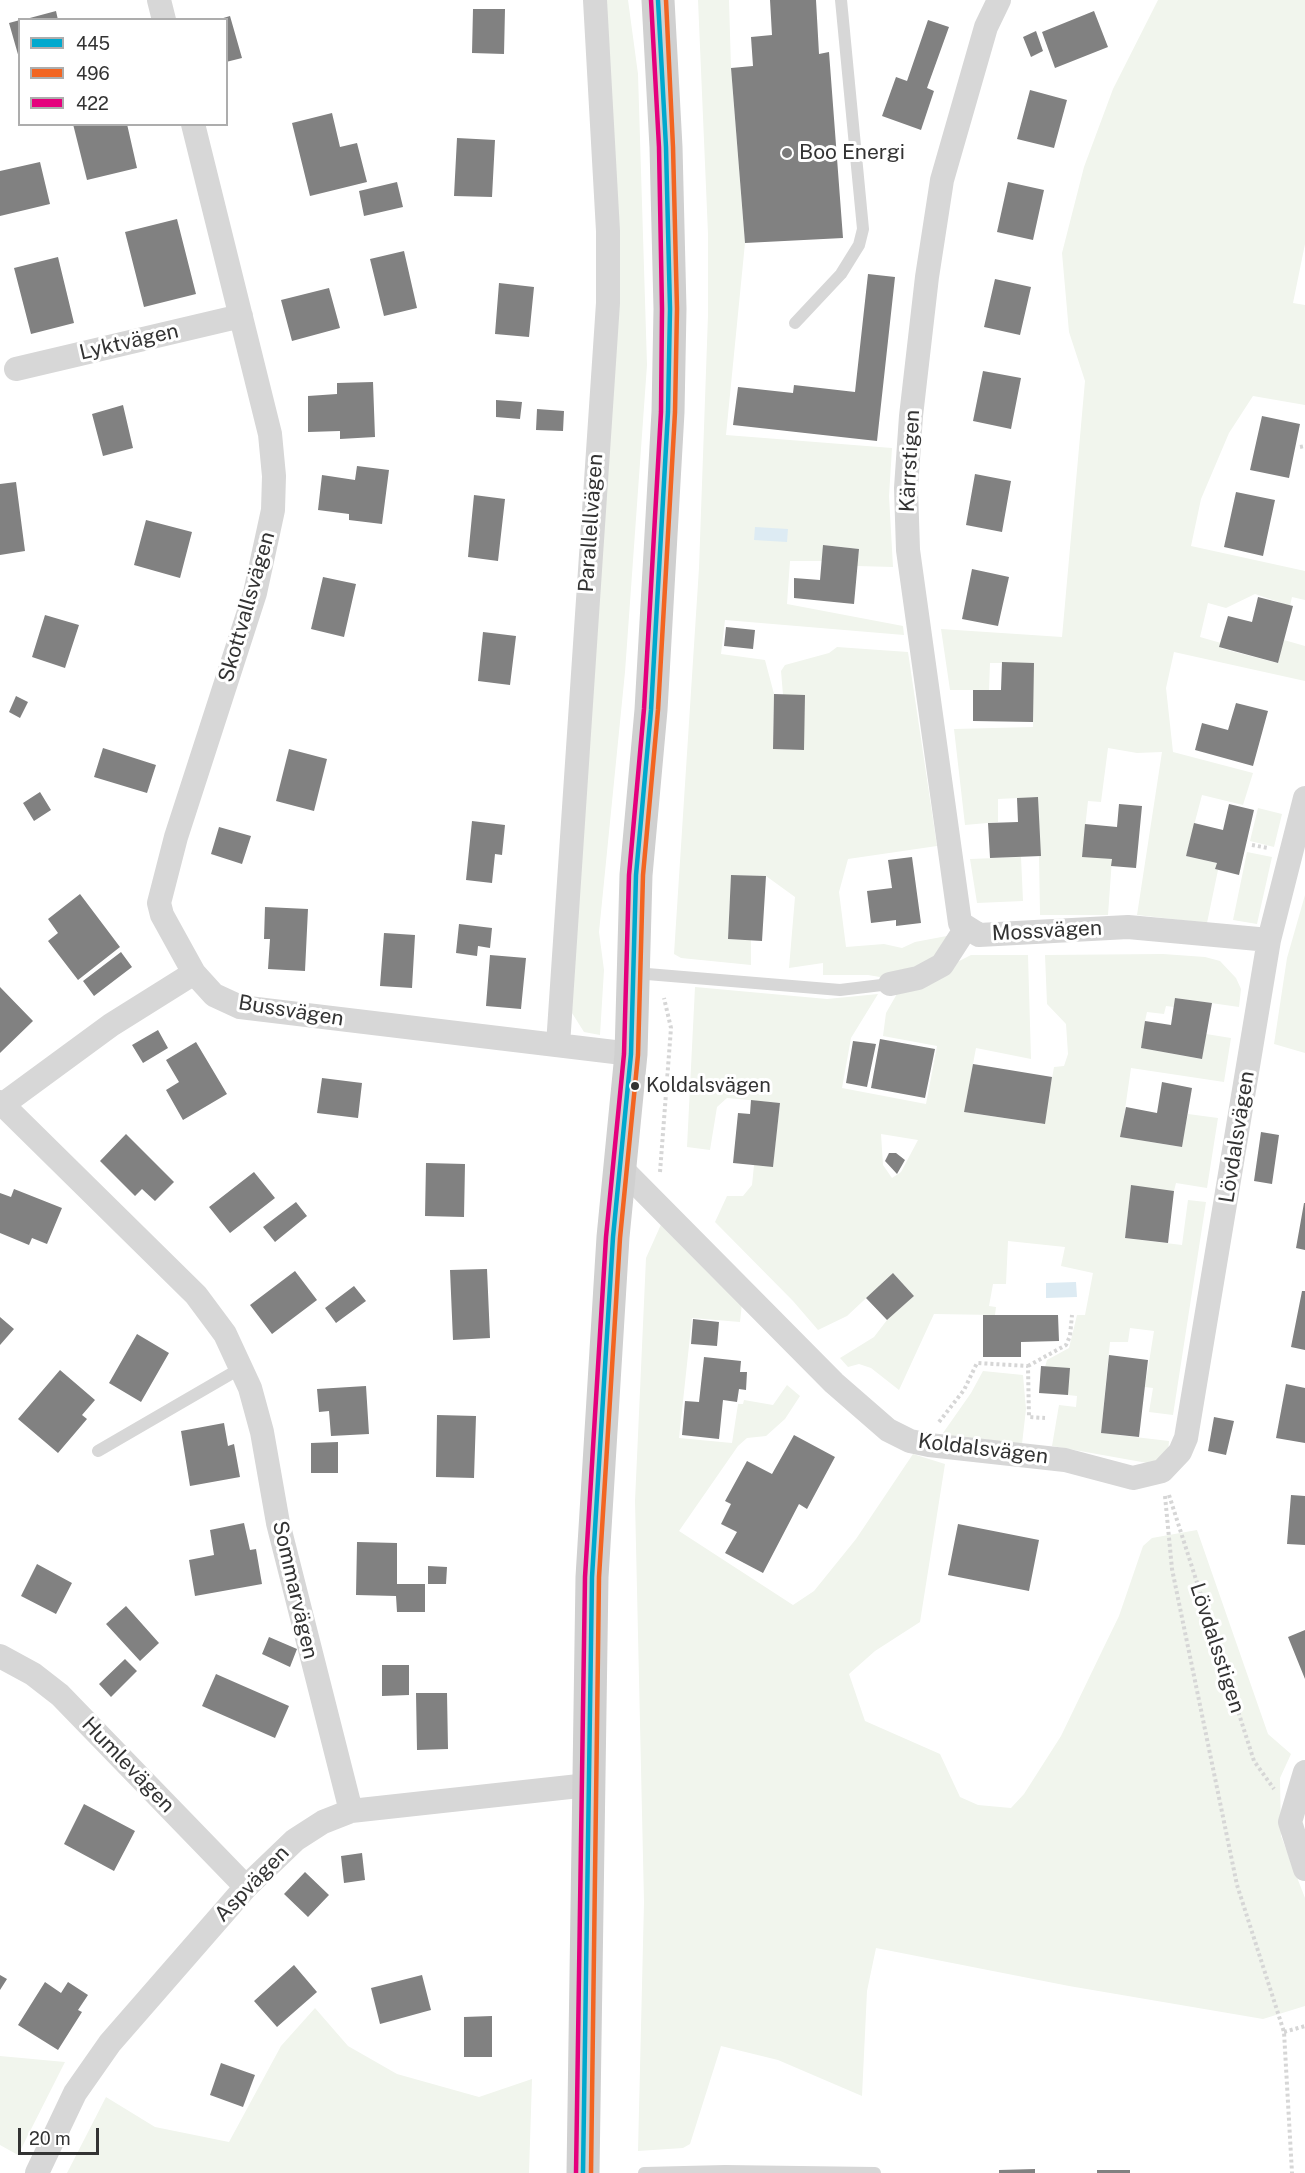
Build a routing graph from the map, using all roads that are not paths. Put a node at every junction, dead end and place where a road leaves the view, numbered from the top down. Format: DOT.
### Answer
graph roads {
  1 [pos="159,0"];
  2 [pos="595,0"];
  3 [pos="658,0"];
  4 [pos="842,0"];
  5 [pos="999,0"];
  6 [pos="164,18"];
  7 [pos="194,126"];
  8 [pos="241,316"];
  9 [pos="795,322"];
  10 [pos="16,369"];
  11 [pos="1305,798"];
  12 [pos="966,928"];
  13 [pos="1269,940"];
  14 [pos="194,972"];
  15 [pos="635,973"];
  16 [pos="890,984"];
  17 [pos="558,1045"];
  18 [pos="631,1054"];
  19 [pos="1,1104"];
  20 [pos="621,1168"];
  21 [pos="241,1368"];
  22 [pos="98,1451"];
  23 [pos="1162,1471"];
  24 [pos="0,1656"];
  25 [pos="1305,1772"];
  26 [pos="588,1785"];
  27 [pos="351,1811"];
  28 [pos="1305,1869"];
  29 [pos="246,1887"];
  30 [pos="37,2173"];
  31 [pos="583,2173"];
  32 [pos="644,2173"];
  33 [pos="875,2173"];
  1 -- 6 [label="street"];
  2 -- 17 [label="street, Parallellvägen"];
  3 -- 15 [label="main road"];
  4 -- 9 [label="lane"];
  5 -- 12 [label="street, Kärrstigen"];
  7 -- 8 [label="street, Skottvallsvägen"];
  8 -- 10 [label="street, Lyktvägen"];
  8 -- 14 [label="street, Skottvallsvägen"];
  11 -- 13 [label="street, Lövdalsvägen"];
  12 -- 13 [label="street, Mossvägen"];
  12 -- 16 [label="street, Mossvägen"];
  13 -- 23 [label="street, Lövdalsvägen"];
  14 -- 17 [label="street, Bussvägen"];
  14 -- 19 [label="street"];
  15 -- 16 [label="lane, Mossvägen"];
  15 -- 18 [label="main road"];
  17 -- 18 [label="street, Bussvägen"];
  18 -- 20 [label="main road"];
  19 -- 21 [label="street, Sommarvägen"];
  20 -- 23 [label="street, Koldalsvägen"];
  20 -- 26 [label="main road"];
  21 -- 22 [label="lane"];
  21 -- 27 [label="street, Sommarvägen"];
  24 -- 29 [label="street, Humlevägen"];
  25 -- 28 [label="street"];
  26 -- 27 [label="street, Aspvägen"];
  26 -- 31 [label="main road"];
  27 -- 29 [label="street, Aspvägen"];
  29 -- 30 [label="street, Aspvägen"];
  32 -- 33 [label="lane"];
}
